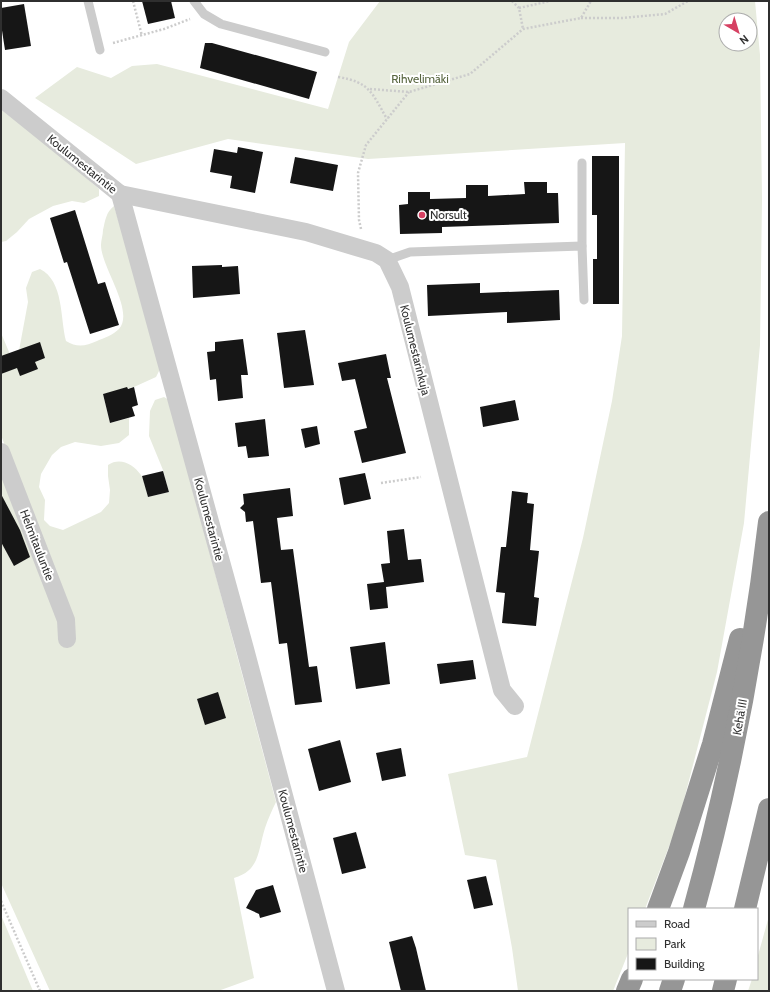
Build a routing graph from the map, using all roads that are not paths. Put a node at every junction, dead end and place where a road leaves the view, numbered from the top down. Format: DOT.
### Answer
graph roads {
  1 [pos="88,1"];
  2 [pos="194,1"];
  3 [pos="100,50"];
  4 [pos="325,52"];
  5 [pos="1,98"];
  6 [pos="582,163"];
  7 [pos="120,194"];
  8 [pos="582,246"];
  9 [pos="387,260"];
  10 [pos="584,300"];
  11 [pos="1,452"];
  12 [pos="768,528"];
  13 [pos="67,639"];
  14 [pos="515,706"];
  15 [pos="769,809"];
  16 [pos="658,908"];
  17 [pos="694,908"];
  18 [pos="745,908"];
  19 [pos="632,980"];
  20 [pos="674,980"];
  21 [pos="726,980"];
  22 [pos="336,991"];
  23 [pos="627,991"];
  24 [pos="670,991"];
  25 [pos="723,991"];
  1 -- 3 [label="lane"];
  2 -- 4 [label="lane"];
  5 -- 7 [label="street, Koulumestarintie"];
  6 -- 8 [label="lane"];
  7 -- 9 [label="street"];
  7 -- 22 [label="street, Koulumestarintie"];
  8 -- 9 [label="lane"];
  8 -- 10 [label="lane"];
  9 -- 14 [label="street, Koulumestarinkuja"];
  11 -- 13 [label="street, Helmitauluntie"];
  12 -- 16 [label="highway"];
  12 -- 17 [label="highway, Kehä III"];
  15 -- 18 [label="highway"];
  19 -- 23 [label="highway"];
  20 -- 24 [label="highway"];
  21 -- 25 [label="highway"];
}
